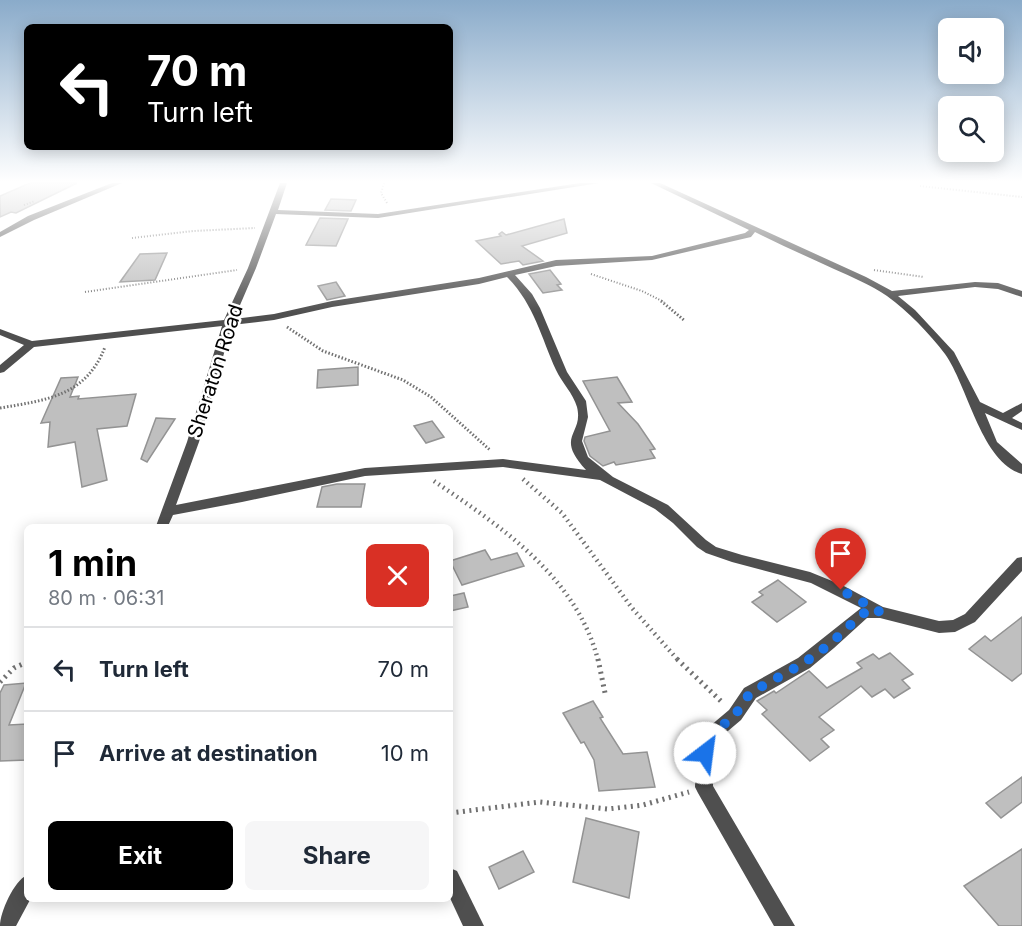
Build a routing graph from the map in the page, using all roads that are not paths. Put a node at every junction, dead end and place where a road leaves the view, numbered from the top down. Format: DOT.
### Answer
graph roads {
  1 [pos="15,226"];
  2 [pos="268,226"];
  3 [pos="748,226"];
  4 [pos="754,229"];
  5 [pos="0,234"];
  6 [pos="508,274"];
  7 [pos="890,294"];
  8 [pos="1022,294"];
  9 [pos="228,322"];
  10 [pos="0,332"];
  11 [pos="31,344"];
  12 [pos="0,370"];
  13 [pos="976,404"];
  14 [pos="1022,406"];
  15 [pos="1004,418"];
  16 [pos="1022,427"];
  17 [pos="1022,471"];
  18 [pos="606,477"];
  19 [pos="168,511"];
  20 [pos="163,524"];
  21 [pos="1022,562"];
  22 [pos="880,612"];
  23 [pos="453,884"];
  24 [pos="24,891"];
  25 [pos="5,926"];
  26 [pos="474,926"];
  27 [pos="785,926"];
  1 -- 5 [label="street"];
  2 -- 9 [label="street, Sheraton Road"];
  3 -- 4 [label="street"];
  4 -- 6 [label="street"];
  4 -- 7 [label="street"];
  6 -- 9 [label="street"];
  6 -- 18 [label="street"];
  7 -- 8 [label="street"];
  7 -- 13 [label="street"];
  9 -- 11 [label="street"];
  9 -- 19 [label="street, Sheraton Road"];
  10 -- 11 [label="street"];
  11 -- 12 [label="street"];
  13 -- 15 [label="street"];
  13 -- 17 [label="street"];
  14 -- 15 [label="street"];
  15 -- 16 [label="street"];
  18 -- 19 [label="street"];
  18 -- 22 [label="street"];
  19 -- 20 [label="street, Sheraton Road"];
  21 -- 22 [label="street"];
  22 -- 27 [label="street"];
  23 -- 26 [label="street"];
  24 -- 25 [label="street"];
}
